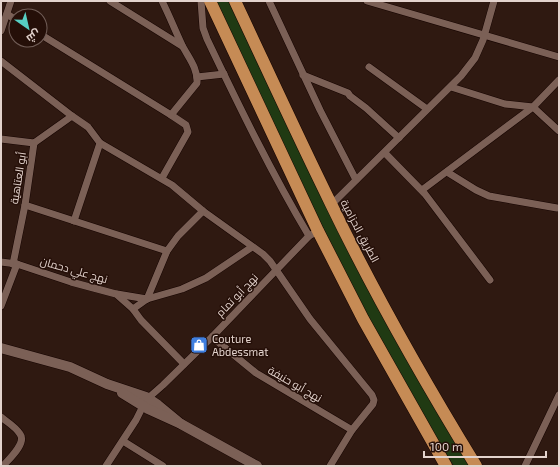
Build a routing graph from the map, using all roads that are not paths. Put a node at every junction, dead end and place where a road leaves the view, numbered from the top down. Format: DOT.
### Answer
graph roads {
  1 [pos="11,1"];
  2 [pos="110,1"];
  3 [pos="162,1"];
  4 [pos="201,1"];
  5 [pos="210,1"];
  6 [pos="235,1"];
  7 [pos="269,1"];
  8 [pos="367,1"];
  9 [pos="494,1"];
  10 [pos="7,14"];
  11 [pos="1,31"];
  12 [pos="484,36"];
  13 [pos="48,39"];
  14 [pos="182,46"];
  15 [pos="559,57"];
  16 [pos="1,61"];
  17 [pos="369,67"];
  18 [pos="224,74"];
  19 [pos="303,75"];
  20 [pos="197,77"];
  21 [pos="559,80"];
  22 [pos="450,86"];
  23 [pos="533,107"];
  24 [pos="427,109"];
  25 [pos="171,115"];
  26 [pos="72,116"];
  27 [pos="559,131"];
  28 [pos="399,138"];
  29 [pos="1,139"];
  30 [pos="34,143"];
  31 [pos="100,143"];
  32 [pos="385,153"];
  33 [pos="447,172"];
  34 [pos="162,178"];
  35 [pos="356,180"];
  36 [pos="422,190"];
  37 [pos="25,205"];
  38 [pos="331,205"];
  39 [pos="557,208"];
  40 [pos="203,211"];
  41 [pos="74,221"];
  42 [pos="314,233"];
  43 [pos="252,247"];
  44 [pos="167,252"];
  45 [pos="1,262"];
  46 [pos="15,264"];
  47 [pos="275,271"];
  48 [pos="490,280"];
  49 [pos="116,294"];
  50 [pos="147,299"];
  51 [pos="1,306"];
  52 [pos="133,309"];
  53 [pos="212,337"];
  54 [pos="2,350"];
  55 [pos="184,364"];
  56 [pos="559,394"];
  57 [pos="148,404"];
  58 [pos="1,417"];
  59 [pos="352,430"];
  60 [pos="123,440"];
  61 [pos="3,466"];
  62 [pos="106,466"];
  63 [pos="163,466"];
  64 [pos="257,466"];
  65 [pos="330,466"];
  66 [pos="445,466"];
  67 [pos="476,466"];
  68 [pos="525,466"];
  1 -- 10 [label="street"];
  2 -- 14 [label="street"];
  3 -- 14 [label="street"];
  4 -- 18 [label="street"];
  5 -- 42 [label="highway"];
  6 -- 38 [label="highway, الطريق الحزامية"];
  7 -- 19 [label="street"];
  8 -- 12 [label="street"];
  9 -- 12 [label="street"];
  10 -- 11 [label="street"];
  12 -- 15 [label="street"];
  12 -- 22 [label="street"];
  13 -- 25 [label="street"];
  14 -- 20 [label="street"];
  16 -- 26 [label="street"];
  17 -- 24 [label="street"];
  18 -- 20 [label="street"];
  18 -- 42 [label="street"];
  19 -- 28 [label="street"];
  19 -- 35 [label="street"];
  20 -- 25 [label="street"];
  21 -- 23 [label="street"];
  22 -- 23 [label="street"];
  22 -- 24 [label="street"];
  23 -- 27 [label="street"];
  23 -- 33 [label="street"];
  24 -- 28 [label="street"];
  25 -- 34 [label="street"];
  26 -- 30 [label="street"];
  26 -- 31 [label="street"];
  28 -- 32 [label="street"];
  29 -- 30 [label="street"];
  30 -- 37 [label="street, أبو العتاهية"];
  31 -- 34 [label="street"];
  31 -- 41 [label="street"];
  32 -- 35 [label="street"];
  32 -- 36 [label="street"];
  33 -- 36 [label="street"];
  33 -- 39 [label="street"];
  34 -- 40 [label="street"];
  35 -- 38 [label="street"];
  36 -- 48 [label="street"];
  37 -- 41 [label="street"];
  37 -- 46 [label="street, أبو العتاهية"];
  38 -- 67 [label="highway, الطريق الحزامية"];
  40 -- 43 [label="street"];
  40 -- 44 [label="street"];
  41 -- 44 [label="street"];
  42 -- 47 [label="street, نهج أبو تمام"];
  42 -- 66 [label="highway"];
  43 -- 47 [label="street"];
  43 -- 50 [label="street"];
  44 -- 50 [label="street"];
  45 -- 46 [label="street, نهج علي دحمان"];
  46 -- 49 [label="street, نهج علي دحمان"];
  46 -- 51 [label="street, أبو العتاهية"];
  47 -- 53 [label="street, نهج أبو تمام"];
  47 -- 59 [label="street"];
  49 -- 50 [label="street"];
  49 -- 52 [label="street, نهج علي دحمان"];
  50 -- 52 [label="street"];
  52 -- 55 [label="street, نهج علي دحمان"];
  53 -- 55 [label="street, نهج أبو تمام"];
  53 -- 59 [label="street, نهج أبو حنيفة"];
  54 -- 57 [label="main road"];
  55 -- 57 [label="street, نهج أبو تمام"];
  56 -- 68 [label="street"];
  57 -- 60 [label="street, نهج أبو تمام"];
  57 -- 64 [label="main road"];
  58 -- 61 [label="street"];
  59 -- 65 [label="street"];
  60 -- 62 [label="street, نهج أبو تمام"];
  60 -- 63 [label="street"];
}
